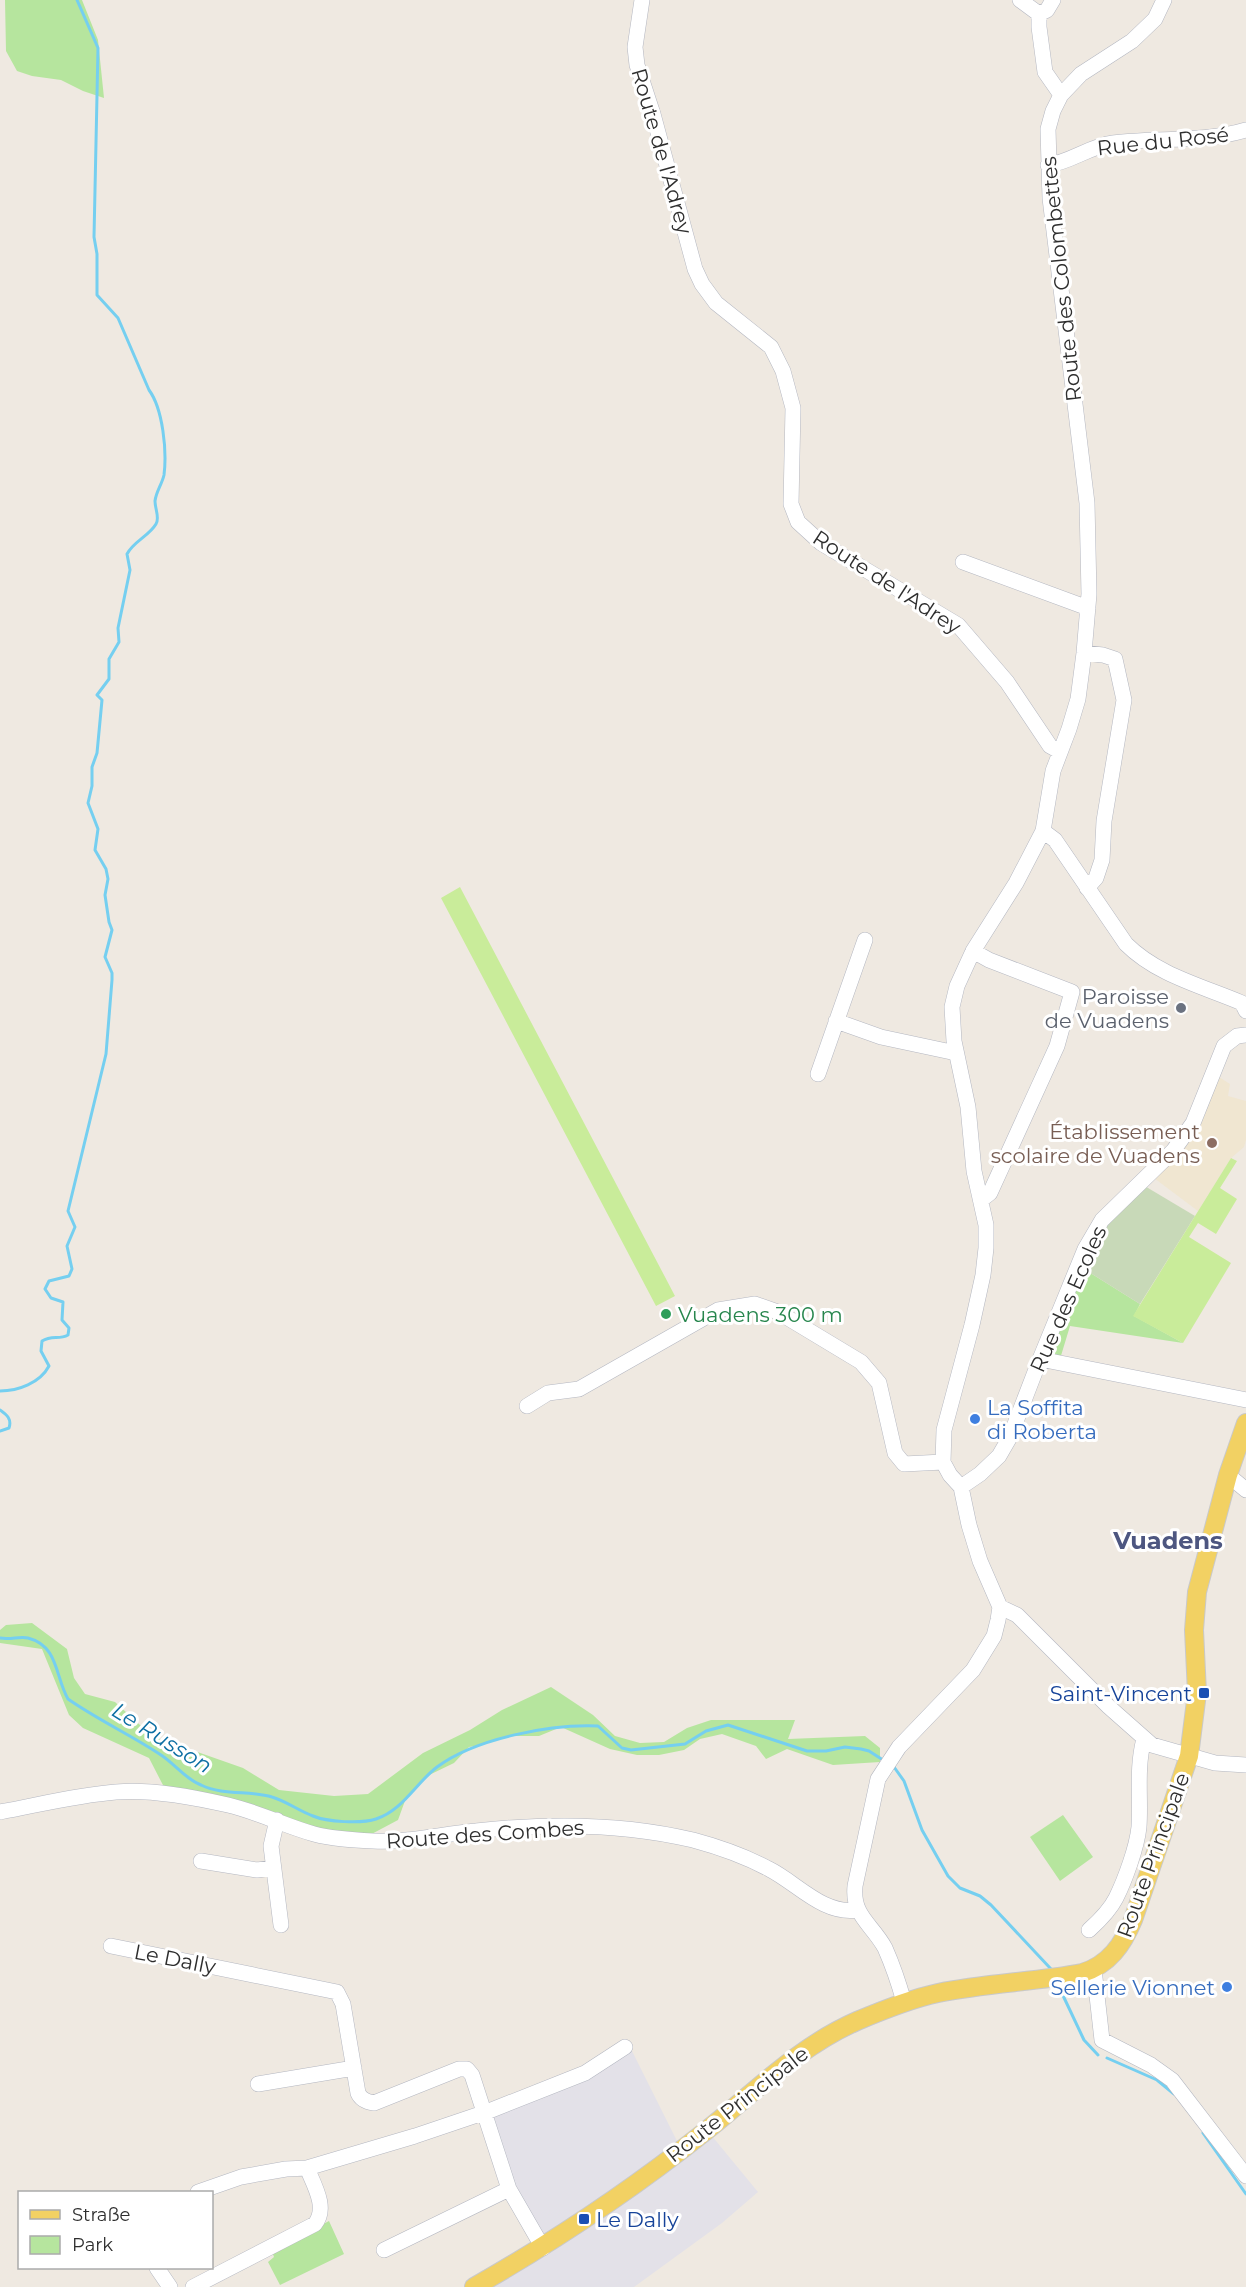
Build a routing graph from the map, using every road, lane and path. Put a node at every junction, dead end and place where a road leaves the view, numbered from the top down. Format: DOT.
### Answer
graph roads {
  1 [pos="642,0"];
  2 [pos="1020,0"];
  3 [pos="1053,0"];
  4 [pos="1164,0"];
  5 [pos="1039,14"];
  6 [pos="1060,95"];
  7 [pos="1246,130"];
  8 [pos="1048,165"];
  9 [pos="963,562"];
  10 [pos="1088,608"];
  11 [pos="1084,653"];
  12 [pos="1059,751"];
  13 [pos="1043,831"];
  14 [pos="1087,888"];
  15 [pos="865,940"];
  16 [pos="973,951"];
  17 [pos="1246,1011"];
  18 [pos="836,1021"];
  19 [pos="1246,1035"];
  20 [pos="956,1053"];
  21 [pos="818,1074"];
  22 [pos="981,1200"];
  23 [pos="1040,1359"];
  24 [pos="1246,1401"];
  25 [pos="527,1406"];
  26 [pos="1246,1423"];
  27 [pos="943,1462"];
  28 [pos="1228,1475"];
  29 [pos="961,1487"];
  30 [pos="1246,1490"];
  31 [pos="1000,1607"];
  32 [pos="1144,1739"];
  33 [pos="1189,1756"];
  34 [pos="1246,1765"];
  35 [pos="0,1812"];
  36 [pos="278,1820"];
  37 [pos="201,1861"];
  38 [pos="273,1868"];
  39 [pos="857,1910"];
  40 [pos="281,1925"];
  41 [pos="1089,1930"];
  42 [pos="111,1946"];
  43 [pos="1094,1969"];
  44 [pos="904,2002"];
  45 [pos="625,2047"];
  46 [pos="354,2068"];
  47 [pos="258,2084"];
  48 [pos="484,2112"];
  49 [pos="308,2168"];
  50 [pos="1246,2176"];
  51 [pos="509,2189"];
  52 [pos="202,2191"];
  53 [pos="543,2248"];
  54 [pos="384,2250"];
  55 [pos="158,2269"];
  56 [pos="170,2287"];
  57 [pos="193,2287"];
  58 [pos="474,2287"];
  1 -- 12 [label="street, Route de l'Adrey"];
  2 -- 5 [label="street"];
  3 -- 5 [label="street"];
  4 -- 6 [label="street, Route des Colombettes"];
  5 -- 6 [label="street"];
  6 -- 8 [label="street, Route des Colombettes"];
  7 -- 8 [label="street, Rue du Rosé"];
  8 -- 10 [label="street, Route des Colombettes"];
  9 -- 10 [label="street"];
  10 -- 11 [label="street, Route des Colombettes"];
  11 -- 12 [label="street, Route des Colombettes"];
  11 -- 14 [label="street"];
  12 -- 13 [label="street, Route des Colombettes"];
  13 -- 14 [label="street"];
  13 -- 16 [label="street, Route des Colombettes"];
  14 -- 17 [label="street"];
  15 -- 18 [label="street"];
  16 -- 20 [label="street, Route des Colombettes"];
  16 -- 22 [label="street"];
  18 -- 20 [label="street"];
  18 -- 21 [label="street"];
  19 -- 23 [label="street, Rue des Ecoles"];
  20 -- 22 [label="street, Route des Colombettes"];
  22 -- 27 [label="street, Route des Colombettes"];
  23 -- 24 [label="street"];
  23 -- 29 [label="street, Rue des Ecoles"];
  25 -- 27 [label="street"];
  26 -- 28 [label="main road, Route Principale"];
  27 -- 29 [label="street"];
  28 -- 30 [label="street"];
  28 -- 33 [label="main road, Route Principale"];
  29 -- 31 [label="street"];
  31 -- 32 [label="street"];
  31 -- 39 [label="street"];
  32 -- 33 [label="street"];
  32 -- 41 [label="street"];
  33 -- 34 [label="street"];
  33 -- 43 [label="main road, Route Principale"];
  35 -- 36 [label="street, Route des Combes"];
  36 -- 38 [label="street"];
  36 -- 39 [label="street, Route des Combes"];
  37 -- 38 [label="street"];
  38 -- 40 [label="street"];
  39 -- 44 [label="street"];
  42 -- 46 [label="street, Le Dally"];
  43 -- 44 [label="main road, Route Principale"];
  43 -- 50 [label="street"];
  44 -- 53 [label="main road, Route Principale"];
  45 -- 48 [label="street"];
  46 -- 47 [label="street"];
  46 -- 48 [label="street, Le Dally"];
  48 -- 49 [label="street"];
  48 -- 51 [label="street, Le Dally"];
  49 -- 52 [label="street"];
  49 -- 57 [label="street"];
  51 -- 53 [label="street, Le Dally"];
  51 -- 54 [label="street"];
  53 -- 58 [label="main road, Route Principale"];
  55 -- 56 [label="street"];
}
